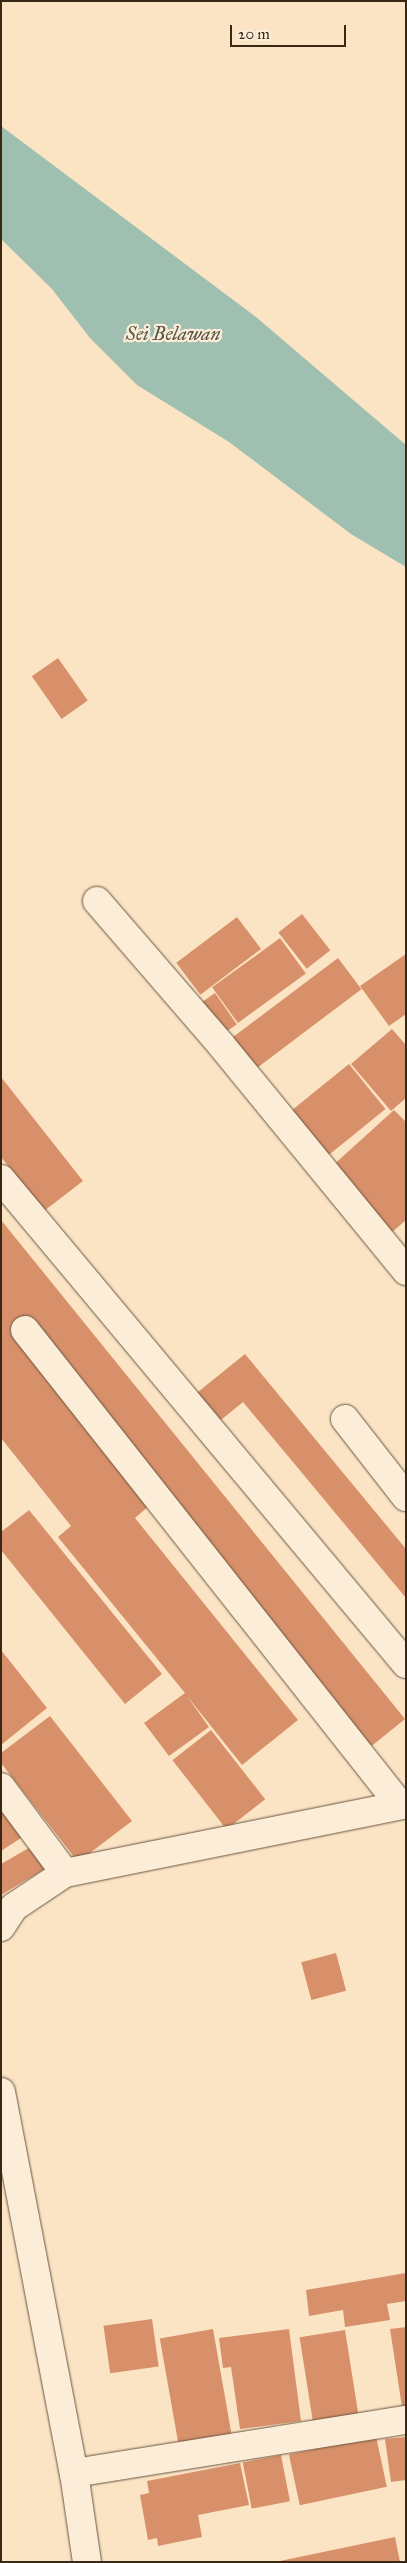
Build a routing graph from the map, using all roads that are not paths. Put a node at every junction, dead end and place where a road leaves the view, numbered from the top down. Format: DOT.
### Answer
graph roads {
  1 [pos="97,901"];
  2 [pos="1,1179"];
  3 [pos="406,1271"];
  4 [pos="26,1330"];
  5 [pos="345,1418"];
  6 [pos="406,1497"];
  7 [pos="406,1664"];
  8 [pos="1,1786"];
  9 [pos="403,1805"];
  10 [pos="65,1873"];
  11 [pos="1,1927"];
  12 [pos="1,2092"];
  13 [pos="406,2420"];
  14 [pos="74,2473"];
  15 [pos="87,2562"];
  1 -- 3 [label="street"];
  2 -- 7 [label="street"];
  4 -- 9 [label="street"];
  5 -- 6 [label="street"];
  8 -- 10 [label="street"];
  9 -- 10 [label="street"];
  10 -- 11 [label="street"];
  12 -- 14 [label="street"];
  13 -- 14 [label="street"];
  14 -- 15 [label="street"];
}
